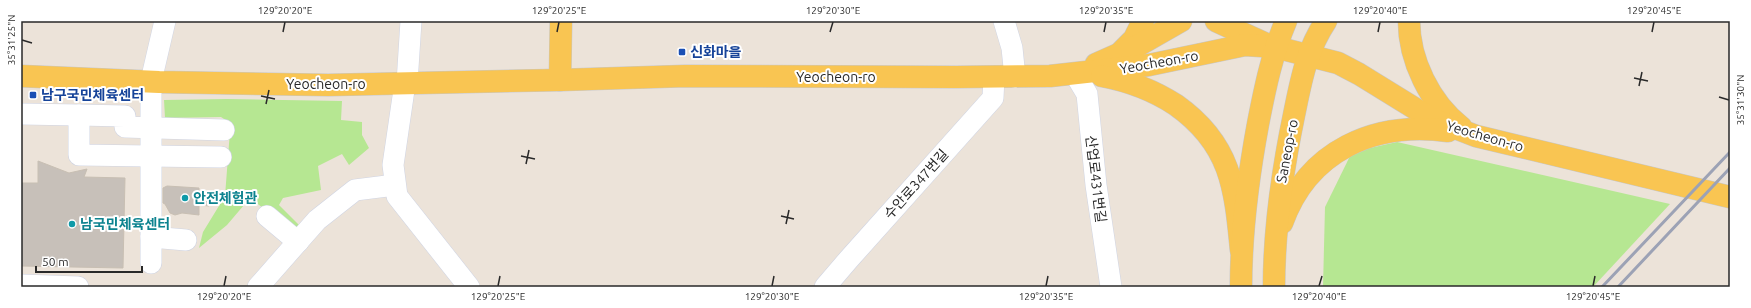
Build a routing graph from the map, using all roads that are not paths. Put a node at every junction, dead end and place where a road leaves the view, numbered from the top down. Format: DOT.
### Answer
graph roads {
  1 [pos="165,21"];
  2 [pos="411,21"];
  3 [pos="561,21"];
  4 [pos="1004,21"];
  5 [pos="1142,21"];
  6 [pos="1181,21"];
  7 [pos="1216,21"];
  8 [pos="1281,21"];
  9 [pos="1286,21"];
  10 [pos="1315,21"];
  11 [pos="1326,21"];
  12 [pos="1409,21"];
  13 [pos="1275,47"];
  14 [pos="1307,55"];
  15 [pos="1113,58"];
  16 [pos="1075,74"];
  17 [pos="21,76"];
  18 [pos="1050,76"];
  19 [pos="994,77"];
  20 [pos="1015,77"];
  21 [pos="560,80"];
  22 [pos="151,82"];
  23 [pos="406,83"];
  24 [pos="21,114"];
  25 [pos="79,114"];
  26 [pos="151,127"];
  27 [pos="224,130"];
  28 [pos="1476,136"];
  29 [pos="151,157"];
  30 [pos="221,157"];
  31 [pos="396,186"];
  32 [pos="1730,197"];
  33 [pos="267,216"];
  34 [pos="151,237"];
  35 [pos="186,240"];
  36 [pos="298,242"];
  37 [pos="1241,250"];
  38 [pos="1274,255"];
  39 [pos="151,263"];
  40 [pos="21,285"];
  41 [pos="78,287"];
  42 [pos="258,287"];
  43 [pos="470,287"];
  44 [pos="825,287"];
  45 [pos="1111,287"];
  46 [pos="1241,287"];
  47 [pos="1274,287"];
  1 -- 22 [label="street"];
  2 -- 23 [label="street"];
  3 -- 21 [label="main road"];
  4 -- 20 [label="street"];
  5 -- 15 [label="main road"];
  6 -- 15 [label="main road"];
  7 -- 13 [label="main road"];
  8 -- 13 [label="main road"];
  9 -- 13 [label="main road"];
  10 -- 14 [label="main road"];
  11 -- 14 [label="main road, Saneop-ro"];
  12 -- 28 [label="main road"];
  13 -- 14 [label="main road, Yeocheon-ro"];
  13 -- 16 [label="main road, Yeocheon-ro"];
  13 -- 37 [label="main road"];
  14 -- 28 [label="main road, Yeocheon-ro"];
  14 -- 38 [label="main road, Saneop-ro"];
  15 -- 18 [label="main road"];
  16 -- 18 [label="main road, Yeocheon-ro"];
  16 -- 37 [label="main road"];
  16 -- 45 [label="street, 산업로431번길"];
  17 -- 22 [label="main road, Yeocheon-ro"];
  18 -- 20 [label="main road, Yeocheon-ro"];
  19 -- 20 [label="main road, Yeocheon-ro"];
  19 -- 21 [label="main road, Yeocheon-ro"];
  19 -- 44 [label="street, 수안로347번길"];
  21 -- 23 [label="main road, Yeocheon-ro"];
  22 -- 23 [label="main road, Yeocheon-ro"];
  22 -- 26 [label="street"];
  23 -- 31 [label="street"];
  24 -- 25 [label="street"];
  25 -- 26 [label="street"];
  25 -- 29 [label="street"];
  26 -- 27 [label="street"];
  26 -- 29 [label="street"];
  28 -- 32 [label="main road, Yeocheon-ro"];
  28 -- 38 [label="main road"];
  29 -- 30 [label="street"];
  29 -- 34 [label="street"];
  31 -- 36 [label="street"];
  31 -- 43 [label="street"];
  33 -- 36 [label="street"];
  34 -- 35 [label="street"];
  34 -- 39 [label="street"];
  36 -- 42 [label="street"];
  37 -- 46 [label="main road"];
  38 -- 47 [label="main road, Saneop-ro"];
  40 -- 41 [label="street"];
}
